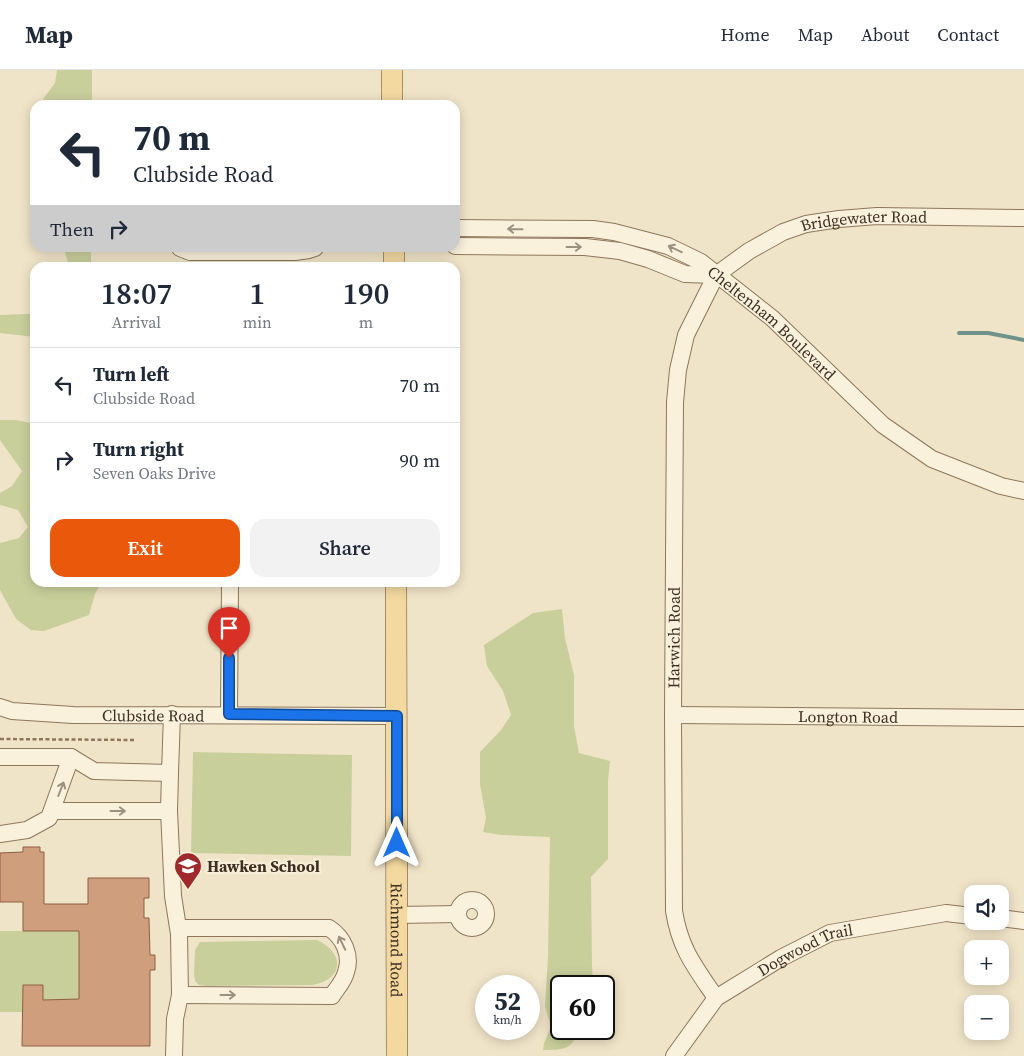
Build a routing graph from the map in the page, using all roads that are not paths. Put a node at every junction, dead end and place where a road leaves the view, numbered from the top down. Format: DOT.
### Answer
graph roads {
  1 [pos="392,70"];
  2 [pos="392,100"];
  3 [pos="1024,218"];
  4 [pos="460,228"];
  5 [pos="460,246"];
  6 [pos="190,252"];
  7 [pos="267,252"];
  8 [pos="267,252"];
  9 [pos="295,252"];
  10 [pos="716,275"];
  11 [pos="1024,491"];
  12 [pos="230,587"];
  13 [pos="396,587"];
  14 [pos="0,707"];
  15 [pos="172,714"];
  16 [pos="229,714"];
  17 [pos="673,715"];
  18 [pos="397,716"];
  19 [pos="1024,718"];
  20 [pos="0,757"];
  21 [pos="71,757"];
  22 [pos="170,773"];
  23 [pos="52,811"];
  24 [pos="169,812"];
  25 [pos="0,834"];
  26 [pos="458,914"];
  27 [pos="397,915"];
  28 [pos="964,915"];
  29 [pos="1009,919"];
  30 [pos="1024,921"];
  31 [pos="179,928"];
  32 [pos="180,995"];
  33 [pos="716,998"];
  34 [pos="174,1056"];
  35 [pos="397,1056"];
  36 [pos="674,1056"];
  1 -- 2 [label="main road"];
  3 -- 10 [label="street, Bridgewater Road"];
  10 -- 4 [label="street, one-way"];
  5 -- 10 [label="street, Cheltenham Boulevard, one-way"];
  6 -- 7 [label="street"];
  8 -- 9 [label="street"];
  10 -- 11 [label="street, Cheltenham Boulevard"];
  10 -- 17 [label="street, Harwich Road"];
  12 -- 16 [label="street"];
  13 -- 18 [label="main road, Richmond Road"];
  14 -- 15 [label="street, Clubside Road"];
  15 -- 16 [label="street, Clubside Road"];
  15 -- 22 [label="street"];
  16 -- 18 [label="street, Clubside Road"];
  17 -- 19 [label="street, Longton Road"];
  17 -- 33 [label="street, Harwich Road"];
  18 -- 27 [label="main road, Richmond Road"];
  20 -- 21 [label="street"];
  21 -- 22 [label="street"];
  23 -- 21 [label="street, one-way"];
  22 -- 24 [label="street"];
  23 -- 24 [label="street, one-way"];
  23 -- 25 [label="street"];
  24 -- 31 [label="street"];
  26 -- 27 [label="street"];
  27 -- 35 [label="main road, Richmond Road"];
  28 -- 33 [label="street, Dogwood Trail"];
  29 -- 30 [label="street"];
  31 -- 32 [label="street"];
  32 -- 31 [label="street, one-way"];
  32 -- 34 [label="street"];
  33 -- 36 [label="street, Dogwood Trail"];
}
